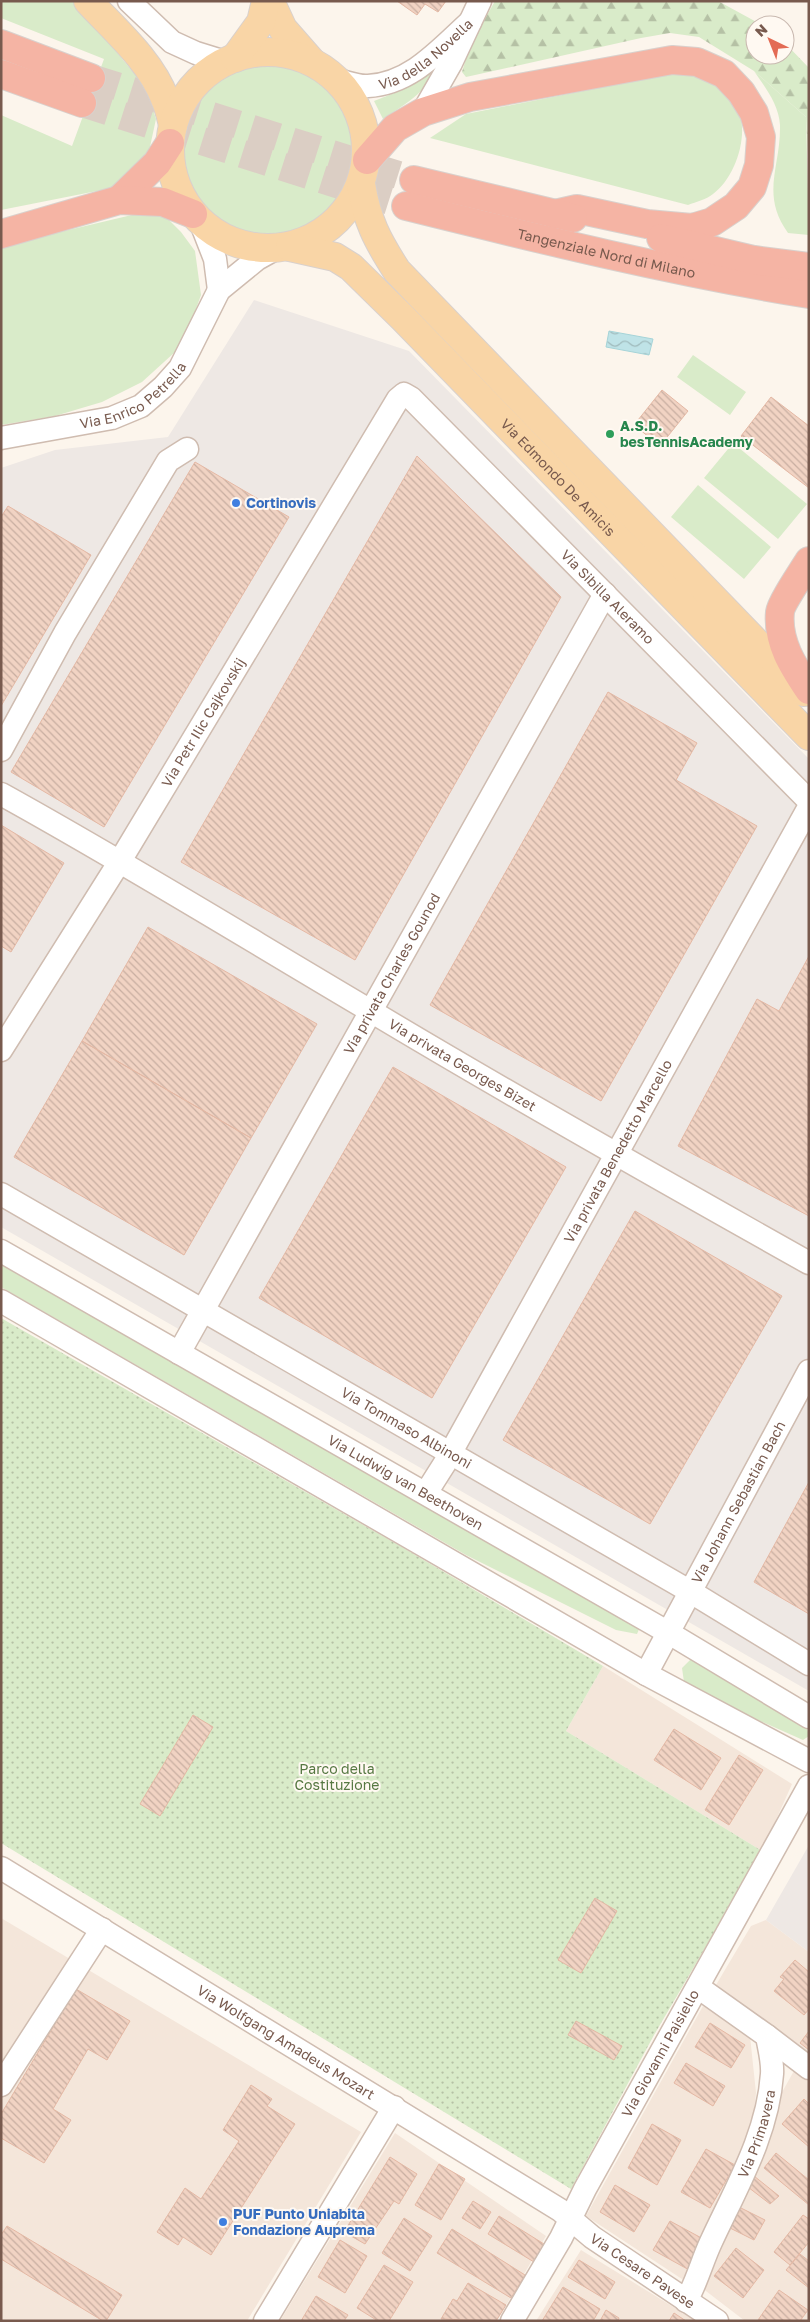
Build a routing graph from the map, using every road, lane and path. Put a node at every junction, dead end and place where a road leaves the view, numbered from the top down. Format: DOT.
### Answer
graph roads {
  1 [pos="88,1"];
  2 [pos="129,1"];
  3 [pos="266,1"];
  4 [pos="270,1"];
  5 [pos="480,1"];
  6 [pos="470,22"];
  7 [pos="1,44"];
  8 [pos="230,60"];
  9 [pos="311,61"];
  10 [pos="1,74"];
  11 [pos="91,78"];
  12 [pos="337,80"];
  13 [pos="82,103"];
  14 [pos="423,112"];
  15 [pos="171,134"];
  16 [pos="364,172"];
  17 [pos="414,180"];
  18 [pos="119,200"];
  19 [pos="406,206"];
  20 [pos="555,214"];
  21 [pos="197,218"];
  22 [pos="1,234"];
  23 [pos="282,248"];
  24 [pos="809,268"];
  25 [pos="219,290"];
  26 [pos="809,294"];
  27 [pos="404,394"];
  28 [pos="1,438"];
  29 [pos="186,449"];
  30 [pos="809,561"];
  31 [pos="605,594"];
  32 [pos="809,690"];
  33 [pos="809,697"];
  34 [pos="809,736"];
  35 [pos="1,750"];
  36 [pos="1,794"];
  37 [pos="809,801"];
  38 [pos="809,807"];
  39 [pos="120,861"];
  40 [pos="371,1012"];
  41 [pos="1,1050"];
  42 [pos="616,1154"];
  43 [pos="1,1194"];
  44 [pos="1,1251"];
  45 [pos="809,1263"];
  46 [pos="1,1301"];
  47 [pos="203,1311"];
  48 [pos="179,1353"];
  49 [pos="809,1371"];
  50 [pos="450,1453"];
  51 [pos="426,1493"];
  52 [pos="690,1592"];
  53 [pos="669,1633"];
  54 [pos="809,1664"];
  55 [pos="646,1674"];
  56 [pos="809,1717"];
  57 [pos="809,1761"];
  58 [pos="809,1786"];
  59 [pos="1,1868"];
  60 [pos="102,1929"];
  61 [pos="698,1987"];
  62 [pos="767,2036"];
  63 [pos="809,2068"];
  64 [pos="1,2085"];
  65 [pos="394,2107"];
  66 [pos="570,2218"];
  67 [pos="686,2301"];
  68 [pos="265,2321"];
  69 [pos="512,2321"];
  70 [pos="717,2321"];
  1 -- 15 [label="main road"];
  2 -- 8 [label="street"];
  3 -- 8 [label="main road"];
  4 -- 9 [label="main road"];
  5 -- 6 [label="street"];
  6 -- 12 [label="street, Via della Novella"];
  6 -- 14 [label="street, Via della Novella"];
  7 -- 11 [label="highway"];
  8 -- 9 [label="main road"];
  8 -- 15 [label="main road"];
  9 -- 12 [label="main road, Via Edmondo De Amicis"];
  10 -- 13 [label="highway"];
  12 -- 16 [label="main road, Via Edmondo De Amicis"];
  14 -- 16 [label="highway"];
  14 -- 20 [label="highway"];
  15 -- 18 [label="highway"];
  15 -- 21 [label="main road"];
  16 -- 23 [label="main road"];
  16 -- 33 [label="main road, Via Edmondo De Amicis"];
  17 -- 20 [label="highway, Tangenziale Nord di Milano"];
  18 -- 21 [label="highway"];
  18 -- 22 [label="highway"];
  19 -- 26 [label="highway, Tangenziale Nord di Milano"];
  20 -- 24 [label="highway, Tangenziale Nord di Milano"];
  21 -- 23 [label="main road, Via Edmondo De Amicis"];
  21 -- 25 [label="street"];
  23 -- 25 [label="street, Via Enrico Petrella"];
  23 -- 34 [label="main road, Via Edmondo De Amicis"];
  25 -- 28 [label="street, Via Enrico Petrella"];
  27 -- 31 [label="street, Via Sibilla Aleramo"];
  27 -- 39 [label="street, Via Petr Ilic Cajkovskij"];
  29 -- 35 [label="street"];
  30 -- 32 [label="highway"];
  31 -- 37 [label="street, Via Sibilla Aleramo"];
  31 -- 40 [label="street, Via privata Charles Gounod"];
  36 -- 39 [label="street, Via privata Georges Bizet"];
  38 -- 42 [label="street, Via privata Benedetto Marcello"];
  39 -- 40 [label="street, Via privata Georges Bizet"];
  39 -- 41 [label="street, Via Petr Ilic Cajkovskij"];
  40 -- 42 [label="street, Via privata Georges Bizet"];
  40 -- 47 [label="street, Via privata Charles Gounod"];
  42 -- 45 [label="street, Via privata Georges Bizet"];
  42 -- 50 [label="street, Via privata Benedetto Marcello"];
  43 -- 47 [label="street, Via Tommaso Albinoni"];
  44 -- 48 [label="street, Via Ludwig van Beethoven"];
  46 -- 55 [label="street"];
  47 -- 48 [label="street, Via privata Charles Gounod"];
  47 -- 50 [label="street, Via Tommaso Albinoni"];
  48 -- 51 [label="street, Via Ludwig van Beethoven"];
  49 -- 52 [label="street, Via Johann Sebastian Bach"];
  50 -- 51 [label="street, Via privata Benedetto Marcello"];
  50 -- 52 [label="street, Via Tommaso Albinoni"];
  51 -- 53 [label="street, Via Ludwig van Beethoven"];
  52 -- 53 [label="street, Via Johann Sebastian Bach"];
  52 -- 54 [label="street, Via Tommaso Albinoni"];
  53 -- 55 [label="street, Via Johann Sebastian Bach"];
  53 -- 56 [label="street, Via Ludwig van Beethoven"];
  55 -- 57 [label="street"];
  58 -- 61 [label="street, Via Giovanni Paisiello"];
  59 -- 60 [label="street, Via Wolfgang Amadeus Mozart"];
  60 -- 64 [label="street"];
  60 -- 65 [label="street, Via Wolfgang Amadeus Mozart"];
  61 -- 62 [label="street"];
  61 -- 66 [label="street, Via Giovanni Paisiello"];
  62 -- 63 [label="street"];
  62 -- 67 [label="street, Via Primavera"];
  65 -- 66 [label="street, Via Wolfgang Amadeus Mozart"];
  65 -- 68 [label="street"];
  66 -- 67 [label="street, Via Cesare Pavese"];
  66 -- 69 [label="street, Via Giovanni Paisiello"];
  67 -- 70 [label="street, Via Cesare Pavese"];
}
